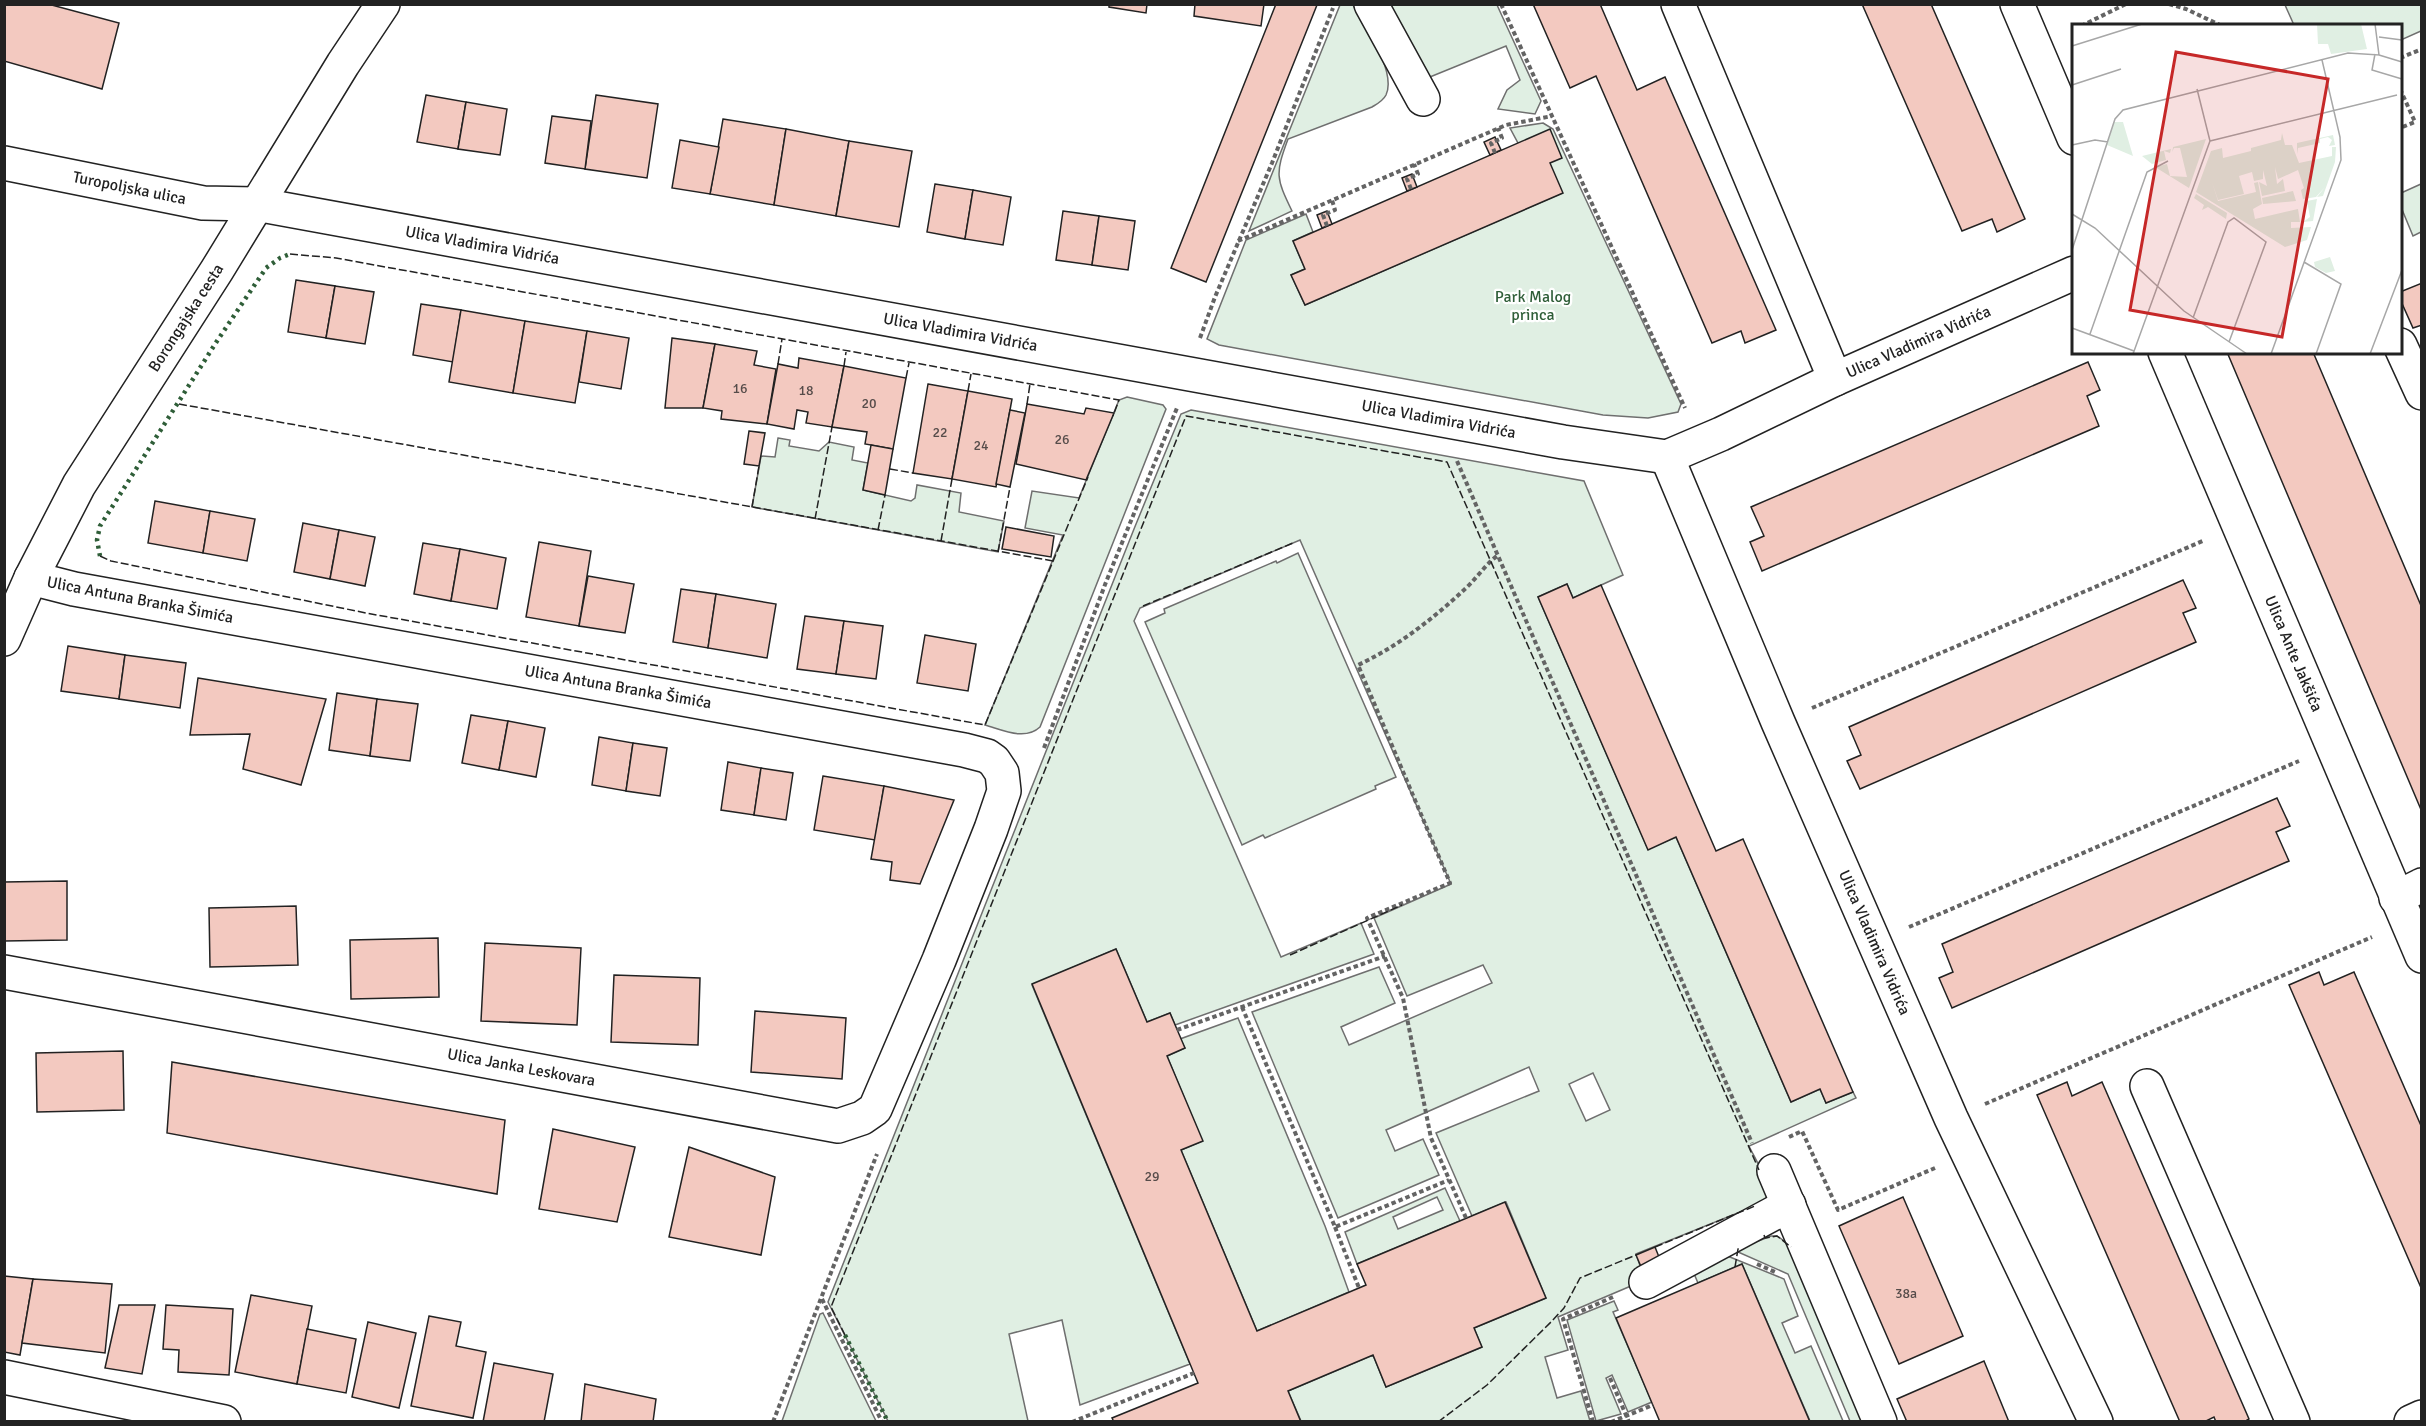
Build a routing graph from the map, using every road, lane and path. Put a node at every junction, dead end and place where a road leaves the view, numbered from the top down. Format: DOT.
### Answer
graph roads {
  1 [pos="383,4"];
  2 [pos="1334,4"];
  3 [pos="1371,4"];
  4 [pos="1501,4"];
  5 [pos="1678,4"];
  6 [pos="2017,4"];
  7 [pos="2126,4"];
  8 [pos="2169,4"];
  9 [pos="2086,24"];
  10 [pos="2218,24"];
  11 [pos="2421,49"];
  12 [pos="2402,57"];
  13 [pos="2402,93"];
  14 [pos="1423,99"];
  15 [pos="1552,116"];
  16 [pos="2402,127"];
  17 [pos="1498,128"];
  18 [pos="2072,136"];
  19 [pos="1495,153"];
  20 [pos="4,163"];
  21 [pos="1414,164"];
  22 [pos="1411,189"];
  23 [pos="1332,200"];
  24 [pos="255,204"];
  25 [pos="1327,226"];
  26 [pos="1238,241"];
  27 [pos="2072,273"];
  28 [pos="1199,342"];
  29 [pos="2166,354"];
  30 [pos="2410,354"];
  31 [pos="1835,379"];
  32 [pos="2421,393"];
  33 [pos="1180,401"];
  34 [pos="1688,415"];
  35 [pos="1667,457"];
  36 [pos="1457,460"];
  37 [pos="2239,525"];
  38 [pos="1497,555"];
  39 [pos="31,578"];
  40 [pos="4,639"];
  41 [pos="1778,722"];
  42 [pos="2333,746"];
  43 [pos="1044,748"];
  44 [pos="2408,902"];
  45 [pos="1873,942"];
  46 [pos="1385,956"];
  47 [pos="2421,956"];
  48 [pos="939,960"];
  49 [pos="4,972"];
  50 [pos="1242,1007"];
  51 [pos="1177,1030"];
  52 [pos="2146,1086"];
  53 [pos="1951,1118"];
  54 [pos="1968,1153"];
  55 [pos="877,1154"];
  56 [pos="1766,1161"];
  57 [pos="1449,1180"];
  58 [pos="1789,1205"];
  59 [pos="1466,1218"];
  60 [pos="1335,1227"];
  61 [pos="1646,1282"];
  62 [pos="1359,1288"];
  63 [pos="822,1299"];
  64 [pos="1194,1373"];
  65 [pos="4,1377"];
  66 [pos="1610,1378"];
  67 [pos="1653,1405"];
  68 [pos="1626,1415"];
  69 [pos="2421,1417"];
  70 [pos="224,1422"];
  71 [pos="773,1422"];
  72 [pos="882,1422"];
  73 [pos="1072,1422"];
  74 [pos="1593,1422"];
  75 [pos="1611,1422"];
  76 [pos="1629,1422"];
  77 [pos="1880,1422"];
  78 [pos="2096,1422"];
  79 [pos="2293,1422"];
  80 [pos="2411,1422"];
  1 -- 24 [label="street, Borongajska cesta"];
  2 -- 26 [label="path"];
  3 -- 14 [label="street"];
  4 -- 15 [label="path"];
  5 -- 31 [label="street"];
  6 -- 18 [label="street"];
  7 -- 9 [label="path"];
  8 -- 10 [label="path"];
  11 -- 12 [label="path"];
  13 -- 16 [label="path"];
  15 -- 17 [label="path"];
  15 -- 34 [label="path"];
  17 -- 19 [label="path"];
  17 -- 21 [label="path"];
  20 -- 24 [label="street, Turopoljska ulica"];
  21 -- 22 [label="path"];
  21 -- 23 [label="path"];
  23 -- 25 [label="path"];
  23 -- 26 [label="path"];
  24 -- 35 [label="street, Ulica Vladimira Vidrića"];
  24 -- 39 [label="street, Borongajska cesta"];
  26 -- 28 [label="path"];
  27 -- 31 [label="street, Ulica Vladimira Vidrića"];
  29 -- 37 [label="street, Ulica Ante Jakšića"];
  30 -- 32 [label="street"];
  31 -- 35 [label="street, Ulica Vladimira Vidrića"];
  33 -- 43 [label="path"];
  35 -- 41 [label="street, Ulica Vladimira Vidrića"];
  36 -- 38 [label="path"];
  37 -- 41 [label="path"];
  37 -- 42 [label="street, Ulica Ante Jakšića"];
  38 -- 46 [label="path"];
  38 -- 56 [label="path"];
  39 -- 40 [label="street, Borongajska cesta"];
  39 -- 48 [label="street, Ulica Antuna Branka Šimića"];
  41 -- 45 [label="street, Ulica Vladimira Vidrića"];
  42 -- 44 [label="street, Ulica Ante Jakšića"];
  42 -- 45 [label="path"];
  44 -- 47 [label="street, Ulica Ante Jakšića"];
  44 -- 53 [label="path"];
  45 -- 53 [label="street, Ulica Vladimira Vidrića"];
  46 -- 50 [label="path"];
  46 -- 57 [label="path"];
  48 -- 49 [label="street, Ulica Janka Leskovara"];
  50 -- 51 [label="path"];
  50 -- 60 [label="path"];
  52 -- 79 [label="street"];
  53 -- 54 [label="street, Ulica Vladimira Vidrića"];
  54 -- 56 [label="path"];
  54 -- 78 [label="street, Ulica Vladimira Vidrića"];
  55 -- 63 [label="path"];
  56 -- 58 [label="street"];
  57 -- 59 [label="path"];
  57 -- 60 [label="path"];
  58 -- 61 [label="street"];
  58 -- 77 [label="street"];
  60 -- 62 [label="path"];
  61 -- 74 [label="path"];
  63 -- 71 [label="path"];
  63 -- 72 [label="path"];
  64 -- 73 [label="path"];
  65 -- 70 [label="street"];
  66 -- 68 [label="path"];
  67 -- 68 [label="path"];
  68 -- 75 [label="path"];
  68 -- 76 [label="path"];
  69 -- 80 [label="street"];
}
